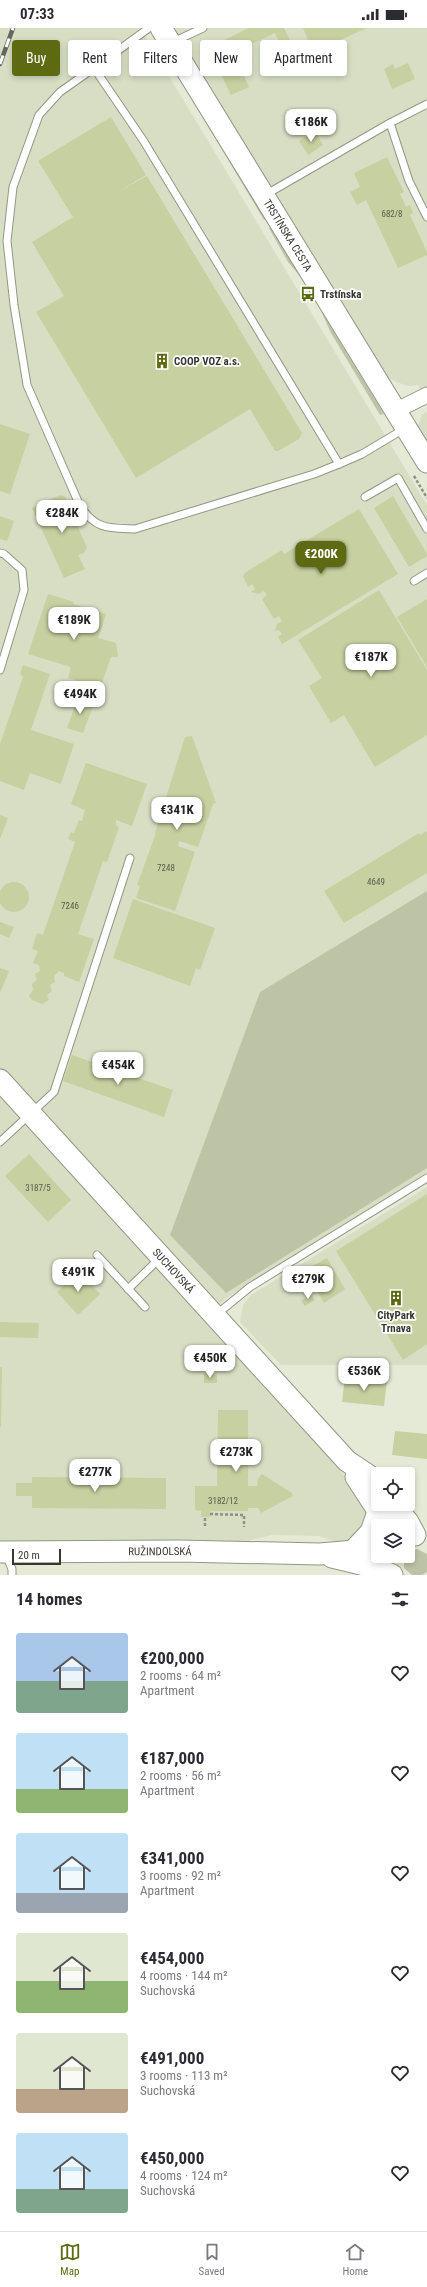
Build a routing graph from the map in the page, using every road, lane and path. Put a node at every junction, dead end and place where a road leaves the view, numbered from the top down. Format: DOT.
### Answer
graph roads {
  1 [pos="150,28"];
  2 [pos="203,28"];
  3 [pos="166,36"];
  4 [pos="121,49"];
  5 [pos="83,76"];
  6 [pos="99,76"];
  7 [pos="427,104"];
  8 [pos="390,123"];
  9 [pos="263,196"];
  10 [pos="427,217"];
  11 [pos="427,395"];
  12 [pos="395,411"];
  13 [pos="406,428"];
  14 [pos="427,462"];
  15 [pos="339,464"];
  16 [pos="365,497"];
  17 [pos="427,529"];
  18 [pos="0,553"];
  19 [pos="427,573"];
  20 [pos="414,581"];
  21 [pos="0,670"];
  22 [pos="130,858"];
  23 [pos="0,1080"];
  24 [pos="31,1115"];
  25 [pos="0,1142"];
  26 [pos="427,1178"];
  27 [pos="97,1255"];
  28 [pos="161,1257"];
  29 [pos="128,1289"];
  30 [pos="145,1308"];
  31 [pos="215,1316"];
  32 [pos="347,1461"];
  33 [pos="371,1479"];
  34 [pos="386,1513"];
  35 [pos="210,1514"];
  36 [pos="205,1517"];
  37 [pos="205,1526"];
  38 [pos="244,1527"];
  39 [pos="416,1536"];
  40 [pos="371,1549"];
  41 [pos="354,1550"];
  42 [pos="320,1554"];
  43 [pos="1,1555"];
  44 [pos="391,1563"];
  45 [pos="12,1575"];
  46 [pos="392,1575"];
  1 -- 4 [label="lane"];
  2 -- 3 [label="lane"];
  3 -- 9 [label="main road, TRSTÍNSKA CESTA"];
  5 -- 15 [label="lane"];
  6 -- 15 [label="lane"];
  7 -- 8 [label="lane"];
  8 -- 9 [label="lane"];
  8 -- 10 [label="lane"];
  9 -- 12 [label="main road, TRSTÍNSKA CESTA"];
  11 -- 12 [label="street"];
  12 -- 13 [label="main road, TRSTÍNSKA CESTA"];
  13 -- 14 [label="main road, TRSTÍNSKA CESTA"];
  13 -- 15 [label="lane"];
  16 -- 17 [label="lane"];
  18 -- 21 [label="lane"];
  19 -- 20 [label="lane"];
  22 -- 24 [label="lane"];
  23 -- 24 [label="main road, SUCHOVSKÁ"];
  24 -- 25 [label="lane"];
  24 -- 28 [label="main road, SUCHOVSKÁ"];
  26 -- 31 [label="lane"];
  27 -- 29 [label="lane"];
  28 -- 29 [label="lane"];
  28 -- 31 [label="main road, SUCHOVSKÁ"];
  29 -- 30 [label="lane"];
  31 -- 32 [label="main road, SUCHOVSKÁ"];
  32 -- 33 [label="main road, SUCHOVSKÁ"];
  32 -- 34 [label="main road, SUCHOVSKÁ"];
  34 -- 39 [label="main road, SUCHOVSKÁ"];
  34 -- 41 [label="main road"];
  35 -- 38 [label="path"];
  36 -- 37 [label="path"];
  40 -- 41 [label="main road, RUŽINDOLSKÁ"];
  41 -- 42 [label="main road, RUŽINDOLSKÁ"];
  42 -- 43 [label="main road, RUŽINDOLSKÁ"];
  42 -- 46 [label="main road, RUŽINDOLSKÁ"];
  43 -- 45 [label="lane"];
  44 -- 46 [label="main road"];
}
